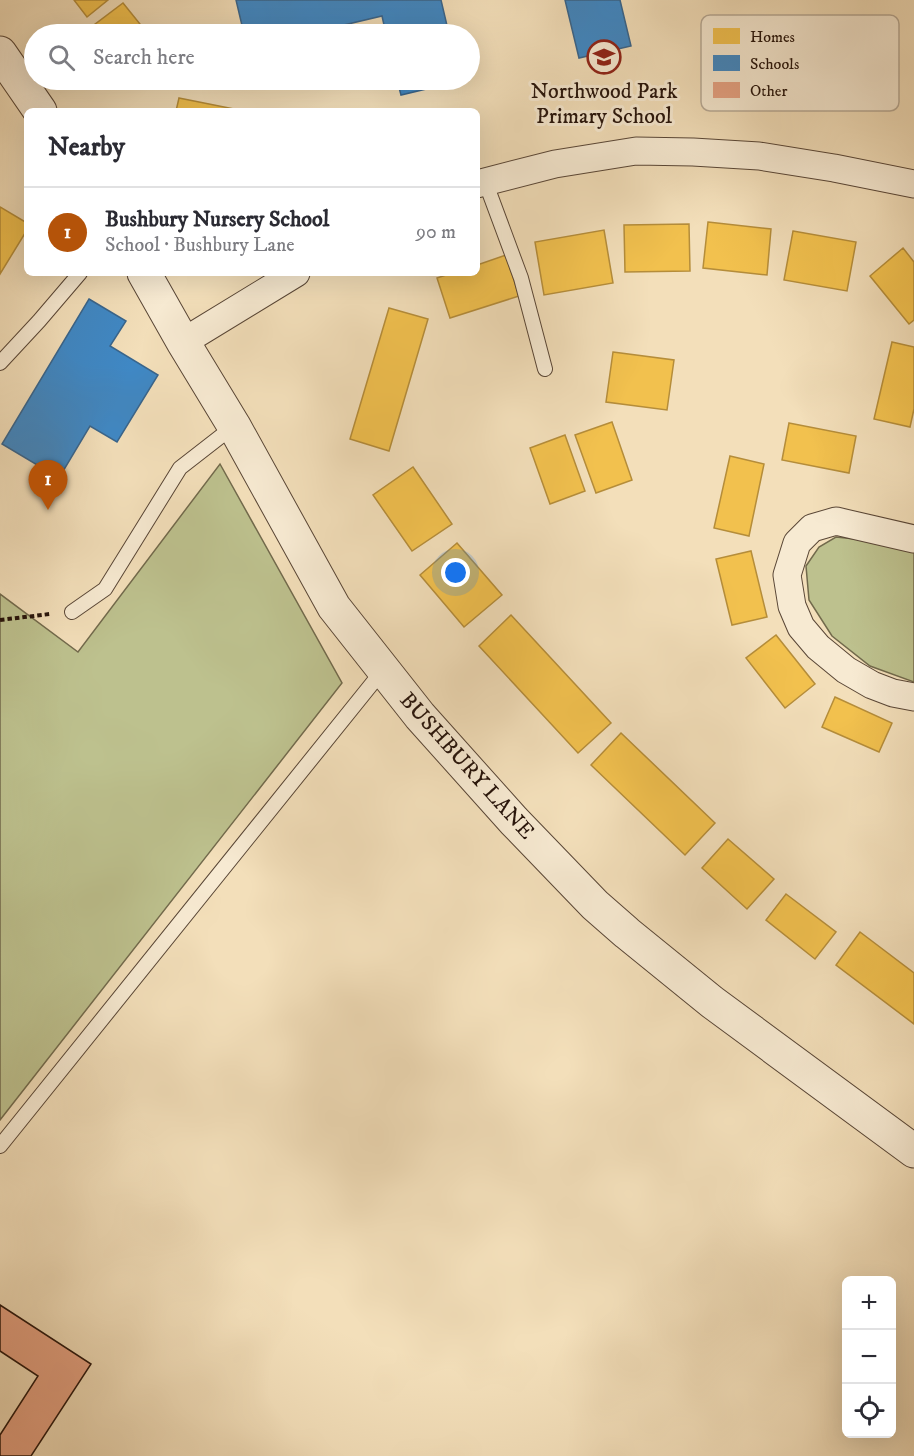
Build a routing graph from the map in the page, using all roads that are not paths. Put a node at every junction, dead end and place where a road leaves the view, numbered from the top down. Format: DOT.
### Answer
graph roads {
  1 [pos="0,53"];
  2 [pos="24,88"];
  3 [pos="26,90"];
  4 [pos="38,108"];
  5 [pos="481,183"];
  6 [pos="914,184"];
  7 [pos="77,276"];
  8 [pos="146,276"];
  9 [pos="291,276"];
  10 [pos="183,342"];
  11 [pos="0,363"];
  12 [pos="545,369"];
  13 [pos="234,426"];
  14 [pos="914,538"];
  15 [pos="72,612"];
  16 [pos="383,670"];
  17 [pos="914,697"];
  18 [pos="0,1146"];
  19 [pos="914,1151"];
  1 -- 2 [label="street"];
  3 -- 4 [label="street"];
  5 -- 6 [label="street"];
  5 -- 12 [label="lane"];
  7 -- 11 [label="lane"];
  8 -- 10 [label="street, BUSHBURY LANE"];
  9 -- 10 [label="street"];
  10 -- 13 [label="street, BUSHBURY LANE"];
  13 -- 15 [label="lane"];
  13 -- 16 [label="street, BUSHBURY LANE"];
  14 -- 17 [label="street"];
  16 -- 18 [label="lane"];
  16 -- 19 [label="street, BUSHBURY LANE"];
}
